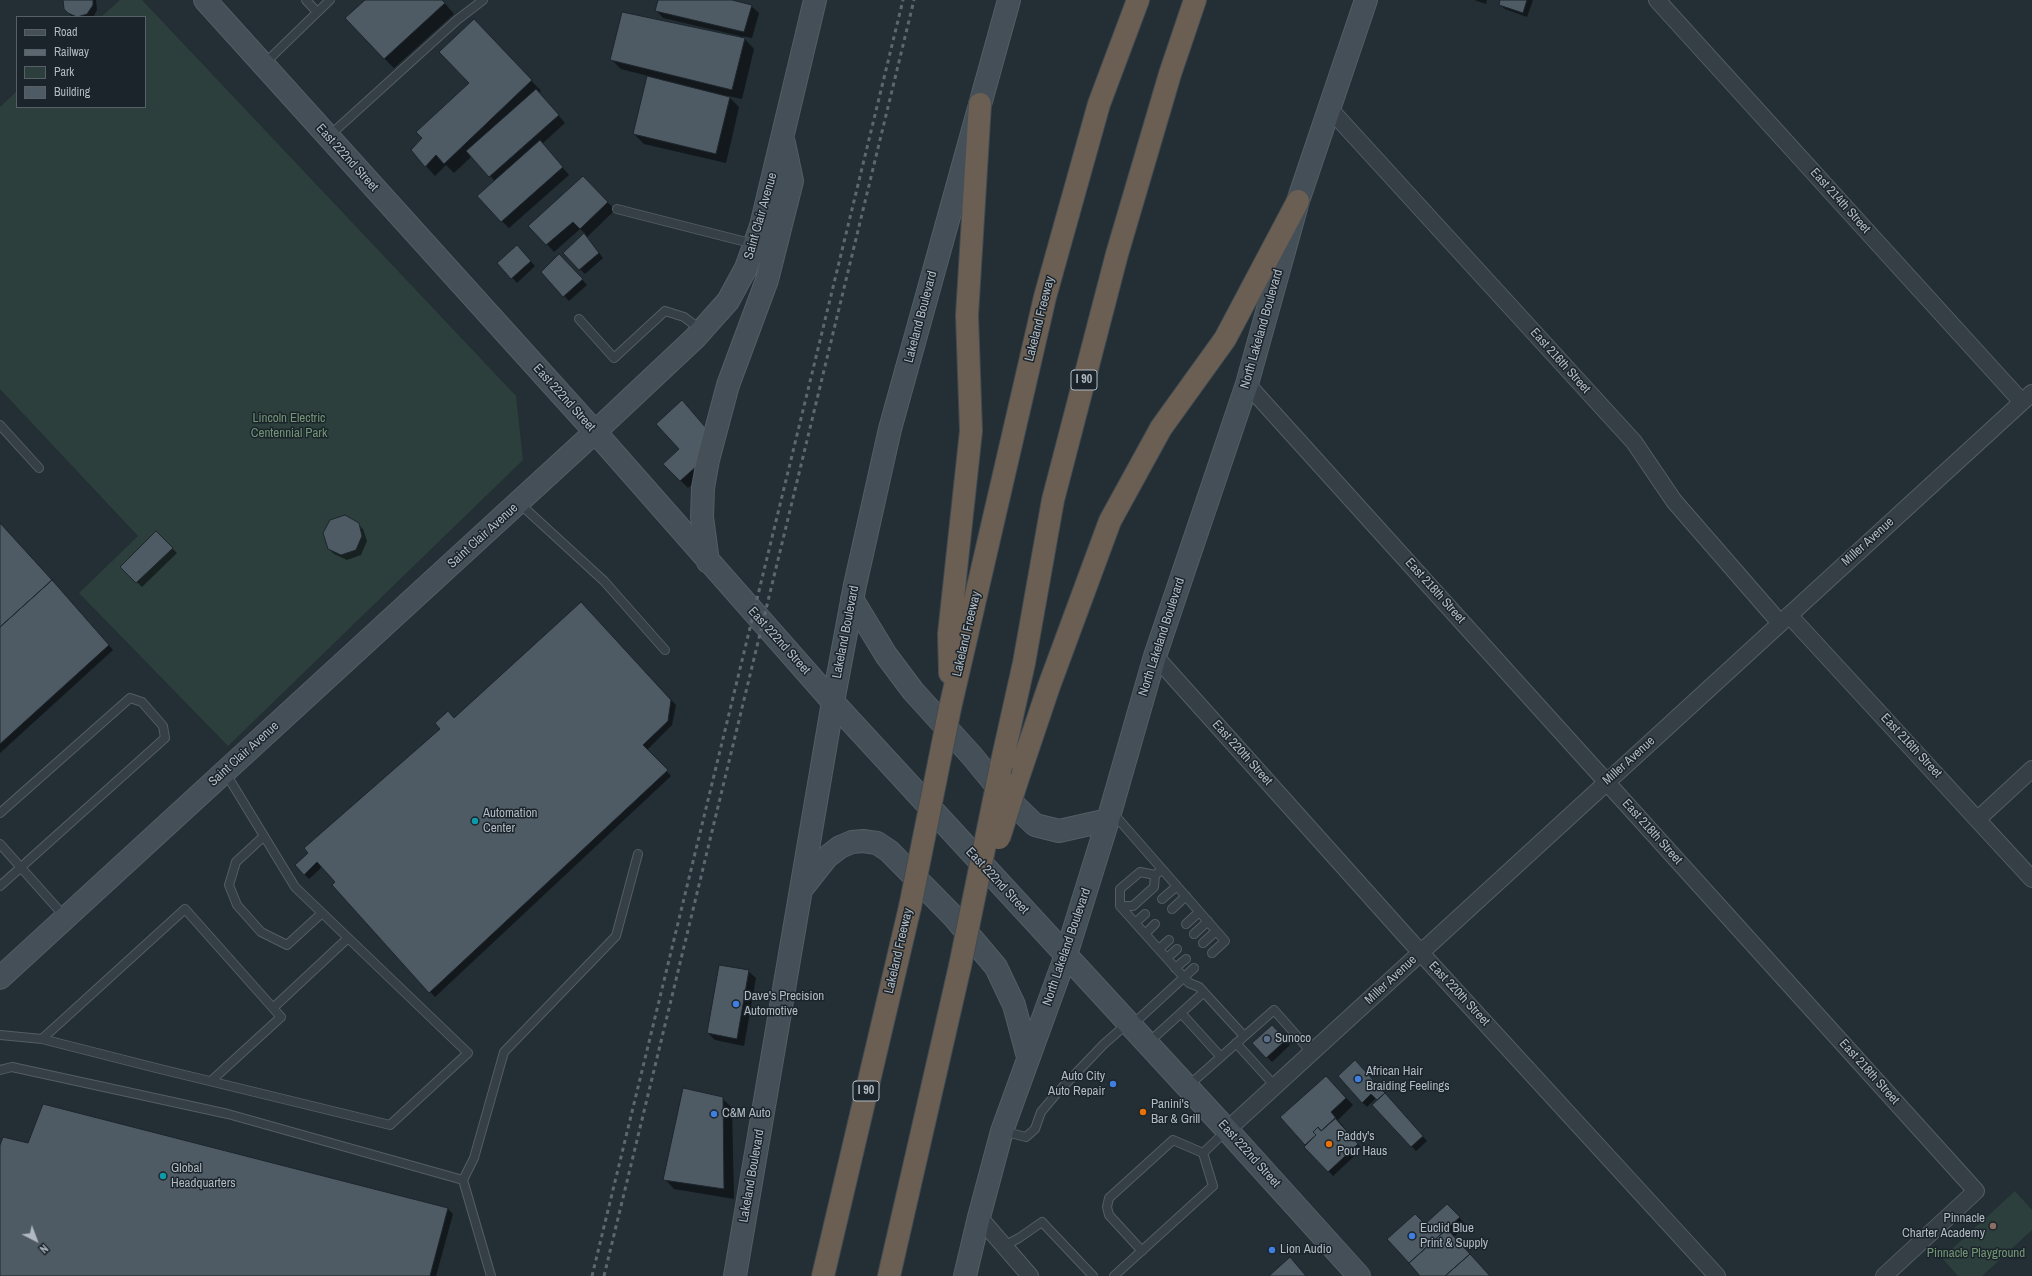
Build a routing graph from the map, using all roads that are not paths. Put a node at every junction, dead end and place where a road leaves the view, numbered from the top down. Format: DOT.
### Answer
graph roads {
  1 [pos="205,0"];
  2 [pos="306,0"];
  3 [pos="330,0"];
  4 [pos="482,0"];
  5 [pos="815,0"];
  6 [pos="1008,0"];
  7 [pos="1138,0"];
  8 [pos="1195,0"];
  9 [pos="1366,0"];
  10 [pos="1657,0"];
  11 [pos="317,12"];
  12 [pos="263,64"];
  13 [pos="980,104"];
  14 [pos="1330,108"];
  15 [pos="328,137"];
  16 [pos="783,137"];
  17 [pos="1298,201"];
  18 [pos="617,209"];
  19 [pos="755,244"];
  20 [pos="579,319"];
  21 [pos="702,330"];
  22 [pos="1247,384"];
  23 [pos="2027,397"];
  24 [pos="0,425"];
  25 [pos="595,432"];
  26 [pos="39,468"];
  27 [pos="519,502"];
  28 [pos="708,562"];
  29 [pos="852,599"];
  30 [pos="1785,619"];
  31 [pos="665,650"];
  32 [pos="1155,656"];
  33 [pos="833,702"];
  34 [pos="950,708"];
  35 [pos="2032,769"];
  36 [pos="225,772"];
  37 [pos="1607,782"];
  38 [pos="0,813"];
  39 [pos="1109,815"];
  40 [pos="1978,819"];
  41 [pos="264,836"];
  42 [pos="0,844"];
  43 [pos="638,854"];
  44 [pos="21,868"];
  45 [pos="1162,869"];
  46 [pos="1155,875"];
  47 [pos="2032,879"];
  48 [pos="0,886"];
  49 [pos="1177,886"];
  50 [pos="802,889"];
  51 [pos="1186,896"];
  52 [pos="1162,899"];
  53 [pos="1120,906"];
  54 [pos="1172,909"];
  55 [pos="1200,912"];
  56 [pos="322,913"];
  57 [pos="1145,914"];
  58 [pos="65,918"];
  59 [pos="1208,921"];
  60 [pos="1135,923"];
  61 [pos="1154,924"];
  62 [pos="1186,924"];
  63 [pos="1216,931"];
  64 [pos="1145,934"];
  65 [pos="1194,934"];
  66 [pos="348,938"];
  67 [pos="1169,940"];
  68 [pos="1203,943"];
  69 [pos="1159,949"];
  70 [pos="1177,949"];
  71 [pos="1212,953"];
  72 [pos="1421,953"];
  73 [pos="1066,954"];
  74 [pos="1167,958"];
  75 [pos="1186,959"];
  76 [pos="960,966"];
  77 [pos="1175,968"];
  78 [pos="1194,968"];
  79 [pos="1184,977"];
  80 [pos="0,978"];
  81 [pos="1204,992"];
  82 [pos="272,1008"];
  83 [pos="1181,1013"];
  84 [pos="1130,1024"];
  85 [pos="0,1035"];
  86 [pos="1244,1036"];
  87 [pos="42,1039"];
  88 [pos="1147,1043"];
  89 [pos="1236,1043"];
  90 [pos="1312,1053"];
  91 [pos="1028,1057"];
  92 [pos="1221,1057"];
  93 [pos="0,1070"];
  94 [pos="211,1081"];
  95 [pos="1187,1086"];
  96 [pos="1275,1086"];
  97 [pos="1227,1130"];
  98 [pos="1002,1131"];
  99 [pos="1204,1153"];
  100 [pos="463,1180"];
  101 [pos="979,1217"];
  102 [pos="1004,1246"];
  103 [pos="1142,1251"];
  104 [pos="491,1276"];
  105 [pos="735,1276"];
  106 [pos="823,1276"];
  107 [pos="889,1276"];
  108 [pos="965,1276"];
  109 [pos="1030,1276"];
  110 [pos="1093,1276"];
  111 [pos="1114,1276"];
  112 [pos="1359,1276"];
  113 [pos="1717,1276"];
  114 [pos="1884,1276"];
  1 -- 12 [label="street, East 222nd Street"];
  2 -- 11 [label="lane"];
  3 -- 11 [label="lane"];
  4 -- 15 [label="lane"];
  5 -- 16 [label="street, Saint Clair Avenue"];
  6 -- 13 [label="street, Lakeland Boulevard"];
  7 -- 34 [label="highway, Lakeland Freeway / I 90"];
  8 -- 76 [label="highway, I 90, bridge"];
  9 -- 14 [label="street, North Lakeland Boulevard"];
  10 -- 23 [label="street, East 214th Street"];
  11 -- 12 [label="lane"];
  12 -- 15 [label="street, East 222nd Street"];
  13 -- 29 [label="street, Lakeland Boulevard"];
  13 -- 34 [label="highway"];
  14 -- 17 [label="street, North Lakeland Boulevard"];
  14 -- 30 [label="street, East 216th Street"];
  15 -- 25 [label="street, East 222nd Street"];
  16 -- 19 [label="street, Saint Clair Avenue"];
  16 -- 28 [label="street"];
  17 -- 22 [label="street, North Lakeland Boulevard"];
  17 -- 76 [label="highway, bridge"];
  18 -- 19 [label="lane"];
  19 -- 21 [label="street, Saint Clair Avenue"];
  20 -- 21 [label="lane"];
  21 -- 25 [label="street, Saint Clair Avenue"];
  22 -- 32 [label="street, North Lakeland Boulevard"];
  22 -- 37 [label="street, East 218th Street"];
  23 -- 30 [label="street, Miller Avenue"];
  24 -- 26 [label="lane"];
  25 -- 27 [label="street, Saint Clair Avenue"];
  25 -- 28 [label="street, East 222nd Street"];
  27 -- 31 [label="lane"];
  27 -- 36 [label="street, Saint Clair Avenue"];
  28 -- 33 [label="street, East 222nd Street"];
  29 -- 33 [label="street, Lakeland Boulevard"];
  29 -- 39 [label="street"];
  30 -- 37 [label="street, Miller Avenue"];
  30 -- 40 [label="street, East 216th Street"];
  32 -- 39 [label="street, North Lakeland Boulevard"];
  32 -- 72 [label="street, East 220th Street"];
  33 -- 50 [label="street, Lakeland Boulevard"];
  33 -- 73 [label="street, East 222nd Street"];
  34 -- 106 [label="highway, Lakeland Freeway / I 90, bridge"];
  35 -- 40 [label="street"];
  36 -- 41 [label="lane"];
  36 -- 58 [label="street, Saint Clair Avenue"];
  37 -- 72 [label="street, Miller Avenue"];
  37 -- 114 [label="street, East 218th Street"];
  38 -- 44 [label="lane"];
  39 -- 45 [label="lane"];
  39 -- 73 [label="street, North Lakeland Boulevard"];
  40 -- 47 [label="street, East 216th Street"];
  41 -- 56 [label="lane"];
  41 -- 56 [label="lane"];
  42 -- 44 [label="lane"];
  43 -- 100 [label="lane"];
  44 -- 48 [label="lane"];
  44 -- 58 [label="lane"];
  45 -- 46 [label="lane"];
  45 -- 49 [label="lane"];
  46 -- 53 [label="lane"];
  46 -- 53 [label="lane"];
  49 -- 51 [label="lane"];
  49 -- 52 [label="lane"];
  50 -- 91 [label="street"];
  50 -- 105 [label="street, Lakeland Boulevard"];
  51 -- 54 [label="lane"];
  51 -- 55 [label="lane"];
  53 -- 60 [label="lane"];
  55 -- 59 [label="lane"];
  55 -- 62 [label="lane"];
  56 -- 66 [label="lane"];
  57 -- 60 [label="lane"];
  58 -- 80 [label="street, Saint Clair Avenue"];
  59 -- 63 [label="lane"];
  59 -- 65 [label="lane"];
  60 -- 64 [label="lane"];
  61 -- 64 [label="lane"];
  63 -- 68 [label="lane"];
  63 -- 71 [label="lane"];
  64 -- 69 [label="lane"];
  66 -- 82 [label="lane"];
  66 -- 94 [label="lane"];
  67 -- 69 [label="lane"];
  69 -- 74 [label="lane"];
  70 -- 74 [label="lane"];
  72 -- 90 [label="street, Miller Avenue"];
  72 -- 113 [label="street, East 220th Street"];
  73 -- 84 [label="street, East 222nd Street"];
  73 -- 91 [label="street, North Lakeland Boulevard"];
  74 -- 77 [label="lane"];
  75 -- 77 [label="lane"];
  76 -- 107 [label="highway, I 90"];
  77 -- 79 [label="lane"];
  78 -- 79 [label="lane"];
  79 -- 81 [label="lane"];
  79 -- 84 [label="lane"];
  81 -- 83 [label="lane"];
  81 -- 86 [label="lane"];
  82 -- 87 [label="lane"];
  82 -- 94 [label="lane"];
  83 -- 88 [label="lane"];
  83 -- 92 [label="lane"];
  84 -- 88 [label="street, East 222nd Street"];
  84 -- 98 [label="lane"];
  85 -- 87 [label="lane"];
  86 -- 89 [label="lane"];
  86 -- 90 [label="lane"];
  87 -- 94 [label="lane"];
  88 -- 95 [label="street, East 222nd Street"];
  89 -- 92 [label="lane"];
  89 -- 96 [label="lane"];
  90 -- 96 [label="street, Miller Avenue"];
  91 -- 98 [label="street, North Lakeland Boulevard"];
  92 -- 95 [label="lane"];
  93 -- 100 [label="lane"];
  95 -- 97 [label="street, East 222nd Street"];
  96 -- 97 [label="street, Miller Avenue"];
  97 -- 99 [label="lane"];
  97 -- 112 [label="street, East 222nd Street"];
  98 -- 101 [label="street, North Lakeland Boulevard"];
  99 -- 103 [label="lane"];
  99 -- 103 [label="lane"];
  100 -- 104 [label="lane"];
  101 -- 102 [label="street"];
  101 -- 108 [label="street, North Lakeland Boulevard"];
  102 -- 109 [label="street"];
  102 -- 110 [label="lane"];
  103 -- 111 [label="lane"];
}
